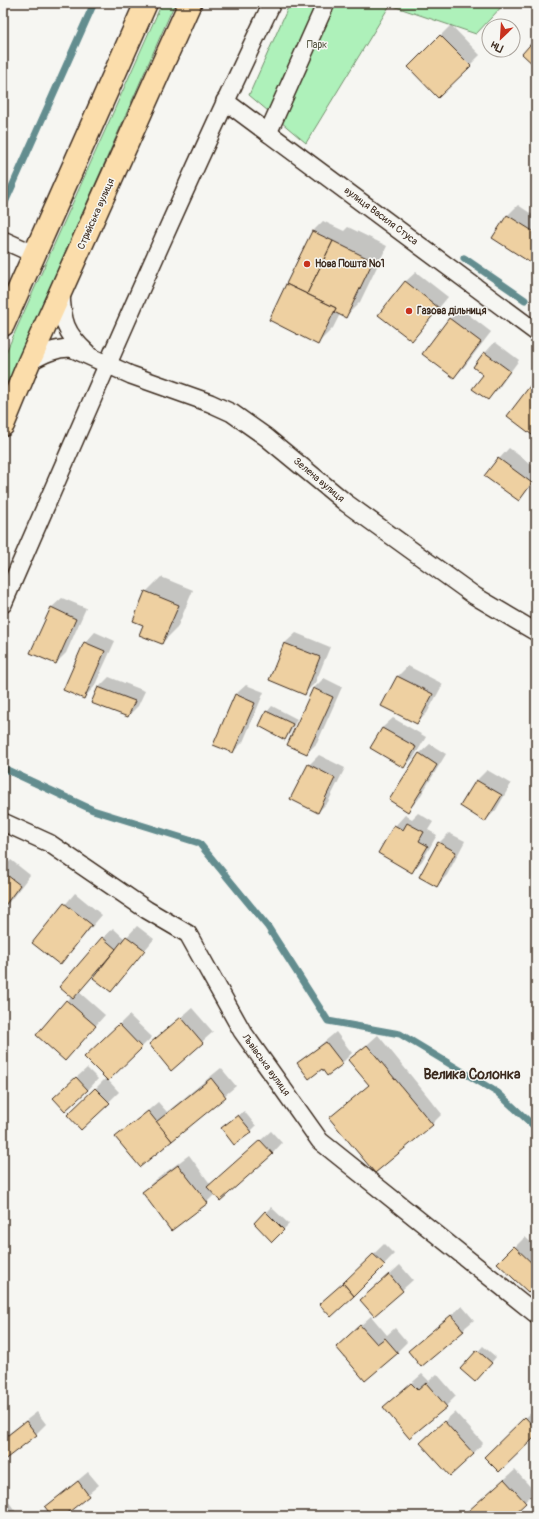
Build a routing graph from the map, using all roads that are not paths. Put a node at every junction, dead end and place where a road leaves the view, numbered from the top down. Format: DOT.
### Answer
graph roads {
  1 [pos="146,3"];
  2 [pos="190,3"];
  3 [pos="272,3"];
  4 [pos="326,3"];
  5 [pos="225,101"];
  6 [pos="268,133"];
  7 [pos="3,240"];
  8 [pos="34,254"];
  9 [pos="61,292"];
  10 [pos="3,325"];
  11 [pos="536,332"];
  12 [pos="88,355"];
  13 [pos="30,362"];
  14 [pos="106,364"];
  15 [pos="3,425"];
  16 [pos="3,604"];
  17 [pos="536,632"];
  18 [pos="3,822"];
  19 [pos="536,1314"];
  1 -- 8 [label="highway"];
  2 -- 9 [label="highway, Стрийська вулиця"];
  3 -- 5 [label="street"];
  4 -- 6 [label="street"];
  5 -- 6 [label="street, вулиця Василя Стуса"];
  5 -- 14 [label="street"];
  6 -- 11 [label="street, вулиця Василя Стуса"];
  7 -- 8 [label="street"];
  8 -- 10 [label="highway"];
  9 -- 12 [label="street, Зелена вулиця"];
  9 -- 13 [label="highway, Стрийська вулиця"];
  12 -- 13 [label="street, Зелена вулиця"];
  12 -- 14 [label="street, Зелена вулиця"];
  13 -- 15 [label="highway, Стрийська вулиця"];
  14 -- 16 [label="street"];
  14 -- 17 [label="street, Зелена вулиця"];
  18 -- 19 [label="street, Львівська вулиця"];
}
